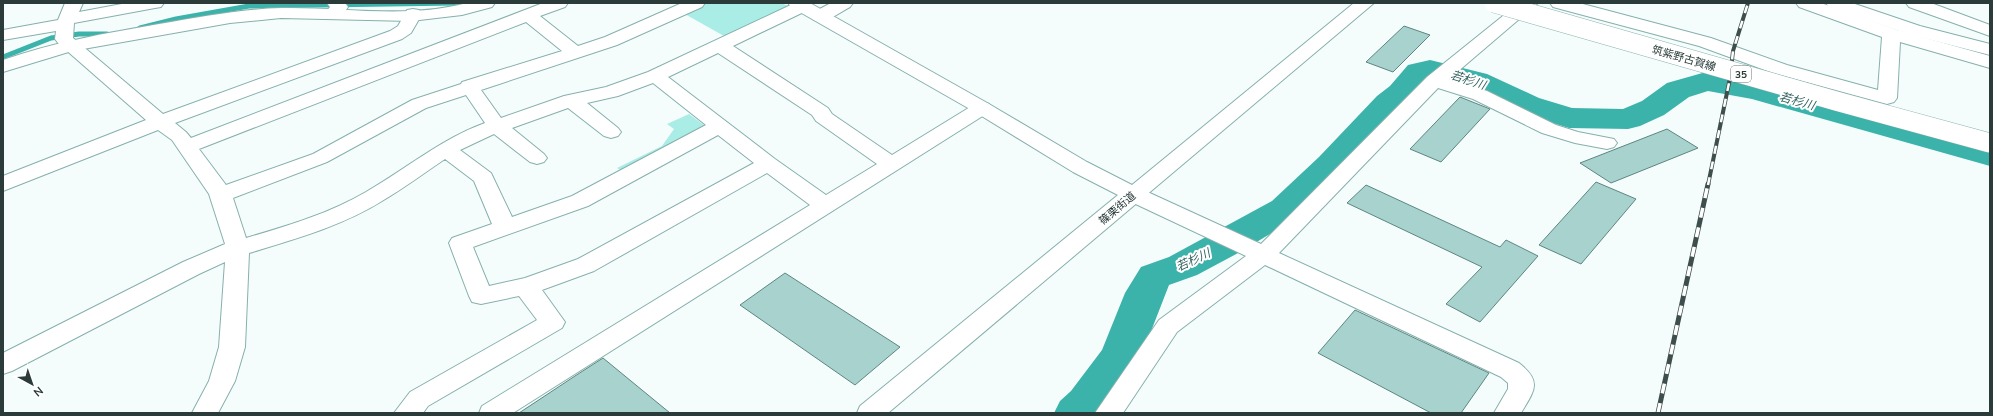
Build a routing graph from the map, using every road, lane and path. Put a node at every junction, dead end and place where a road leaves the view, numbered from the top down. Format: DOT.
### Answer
graph roads {
  1 [pos="74,3"];
  2 [pos="155,3"];
  3 [pos="484,3"];
  4 [pos="559,3"];
  5 [pos="696,3"];
  6 [pos="844,3"];
  7 [pos="1365,3"];
  8 [pos="1494,3"];
  9 [pos="1524,3"];
  10 [pos="1529,3"];
  11 [pos="1559,3"];
  12 [pos="1805,3"];
  13 [pos="1835,3"];
  14 [pos="1915,3"];
  15 [pos="799,4"];
  16 [pos="335,8"];
  17 [pos="413,14"];
  18 [pos="528,15"];
  19 [pos="820,16"];
  20 [pos="1990,31"];
  21 [pos="66,32"];
  22 [pos="1891,34"];
  23 [pos="3,35"];
  24 [pos="719,45"];
  25 [pos="1990,50"];
  26 [pos="576,53"];
  27 [pos="1990,62"];
  28 [pos="3,66"];
  29 [pos="655,76"];
  30 [pos="1434,82"];
  31 [pos="469,86"];
  32 [pos="571,100"];
  33 [pos="982,108"];
  34 [pos="160,122"];
  35 [pos="497,126"];
  36 [pos="720,126"];
  37 [pos="1990,131"];
  38 [pos="611,132"];
  39 [pos="1607,143"];
  40 [pos="1990,143"];
  41 [pos="186,147"];
  42 [pos="446,149"];
  43 [pos="537,158"];
  44 [pos="768,164"];
  45 [pos="892,165"];
  46 [pos="3,184"];
  47 [pos="1133,194"];
  48 [pos="220,195"];
  49 [pos="827,206"];
  50 [pos="505,227"];
  51 [pos="238,248"];
  52 [pos="1265,254"];
  53 [pos="529,286"];
  54 [pos="3,364"];
  55 [pos="205,413"];
  56 [pos="407,413"];
  57 [pos="492,413"];
  58 [pos="870,413"];
  59 [pos="1108,413"];
  60 [pos="1507,413"];
  1 -- 21 [label="street"];
  2 -- 21 [label="street"];
  3 -- 17 [label="street"];
  4 -- 18 [label="street"];
  5 -- 26 [label="street"];
  6 -- 19 [label="street"];
  7 -- 47 [label="street, 篠栗街道"];
  8 -- 40 [label="street, 筑紫野古賀線 / 35, bridge"];
  9 -- 37 [label="street, 筑紫野古賀線 / 35"];
  10 -- 30 [label="street"];
  11 -- 22 [label="street"];
  12 -- 22 [label="street"];
  13 -- 25 [label="street"];
  14 -- 20 [label="street"];
  15 -- 19 [label="street"];
  15 -- 24 [label="street"];
  16 -- 17 [label="street"];
  16 -- 21 [label="street"];
  17 -- 34 [label="street"];
  18 -- 26 [label="street"];
  18 -- 41 [label="street"];
  19 -- 33 [label="street"];
  21 -- 23 [label="street"];
  21 -- 28 [label="street"];
  21 -- 34 [label="street"];
  22 -- 27 [label="street"];
  24 -- 29 [label="street"];
  24 -- 45 [label="street"];
  26 -- 31 [label="street"];
  29 -- 32 [label="street"];
  29 -- 36 [label="street"];
  30 -- 39 [label="street"];
  30 -- 52 [label="street"];
  31 -- 35 [label="street"];
  31 -- 48 [label="street"];
  32 -- 35 [label="street"];
  32 -- 38 [label="street"];
  33 -- 45 [label="street"];
  33 -- 47 [label="street"];
  34 -- 41 [label="street"];
  34 -- 46 [label="street"];
  35 -- 42 [label="street"];
  35 -- 43 [label="street"];
  36 -- 44 [label="street"];
  36 -- 50 [label="street"];
  41 -- 48 [label="street"];
  42 -- 50 [label="street"];
  42 -- 51 [label="street"];
  44 -- 49 [label="street"];
  44 -- 53 [label="street"];
  45 -- 49 [label="street"];
  47 -- 52 [label="street"];
  47 -- 58 [label="street, 篠栗街道"];
  48 -- 51 [label="street"];
  49 -- 57 [label="street"];
  50 -- 53 [label="street"];
  51 -- 54 [label="street"];
  51 -- 55 [label="street"];
  52 -- 59 [label="street"];
  52 -- 60 [label="street"];
  53 -- 56 [label="street"];
}
